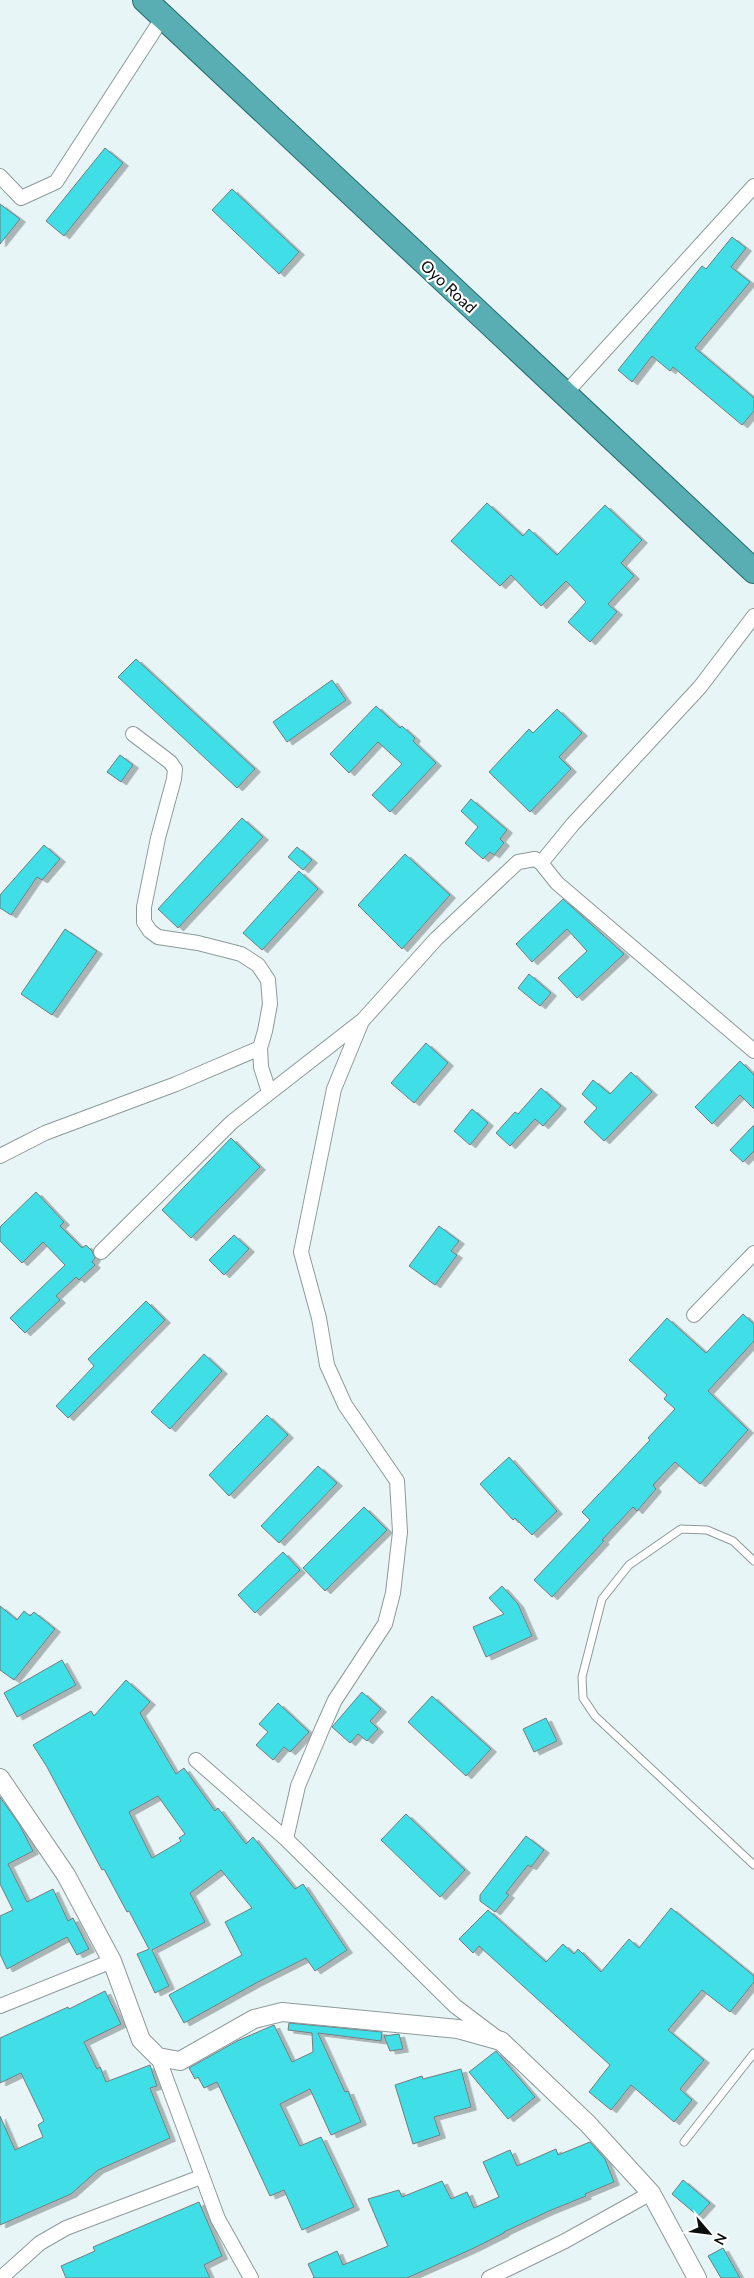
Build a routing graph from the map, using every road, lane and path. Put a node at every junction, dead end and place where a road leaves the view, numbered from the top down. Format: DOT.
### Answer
graph roads {
  1 [pos="146,0"];
  2 [pos="163,17"];
  3 [pos="0,176"];
  4 [pos="754,186"];
  5 [pos="564,394"];
  6 [pos="754,571"];
  7 [pos="754,616"];
  8 [pos="133,734"];
  9 [pos="541,862"];
  10 [pos="362,1020"];
  11 [pos="260,1048"];
  12 [pos="754,1051"];
  13 [pos="268,1092"];
  14 [pos="0,1156"];
  15 [pos="101,1252"];
  16 [pos="754,1252"];
  17 [pos="694,1315"];
  18 [pos="754,1561"];
  19 [pos="196,1760"];
  20 [pos="0,1778"];
  21 [pos="286,1839"];
  22 [pos="754,1865"];
  23 [pos="112,1961"];
  24 [pos="0,2006"];
  25 [pos="501,2041"];
  26 [pos="754,2053"];
  27 [pos="158,2057"];
  28 [pos="684,2142"];
  29 [pos="201,2176"];
  30 [pos="651,2193"];
  31 [pos="1,2278"];
  32 [pos="251,2278"];
  33 [pos="489,2278"];
  34 [pos="696,2278"];
  1 -- 2 [label="highway, Oyo Road"];
  2 -- 3 [label="street"];
  2 -- 5 [label="highway, Oyo Road"];
  4 -- 5 [label="street"];
  5 -- 6 [label="highway, Oyo Road"];
  7 -- 9 [label="street"];
  8 -- 11 [label="street"];
  9 -- 10 [label="street"];
  9 -- 12 [label="street"];
  10 -- 13 [label="street"];
  10 -- 21 [label="street"];
  11 -- 13 [label="street"];
  11 -- 14 [label="street"];
  13 -- 15 [label="street"];
  16 -- 17 [label="street"];
  18 -- 22 [label="lane"];
  19 -- 21 [label="street"];
  20 -- 23 [label="street"];
  21 -- 25 [label="street"];
  23 -- 24 [label="street"];
  23 -- 27 [label="street"];
  25 -- 27 [label="street"];
  25 -- 30 [label="street"];
  26 -- 28 [label="lane"];
  27 -- 29 [label="street"];
  29 -- 31 [label="street"];
  29 -- 32 [label="street"];
  30 -- 33 [label="street"];
  30 -- 34 [label="street"];
}
